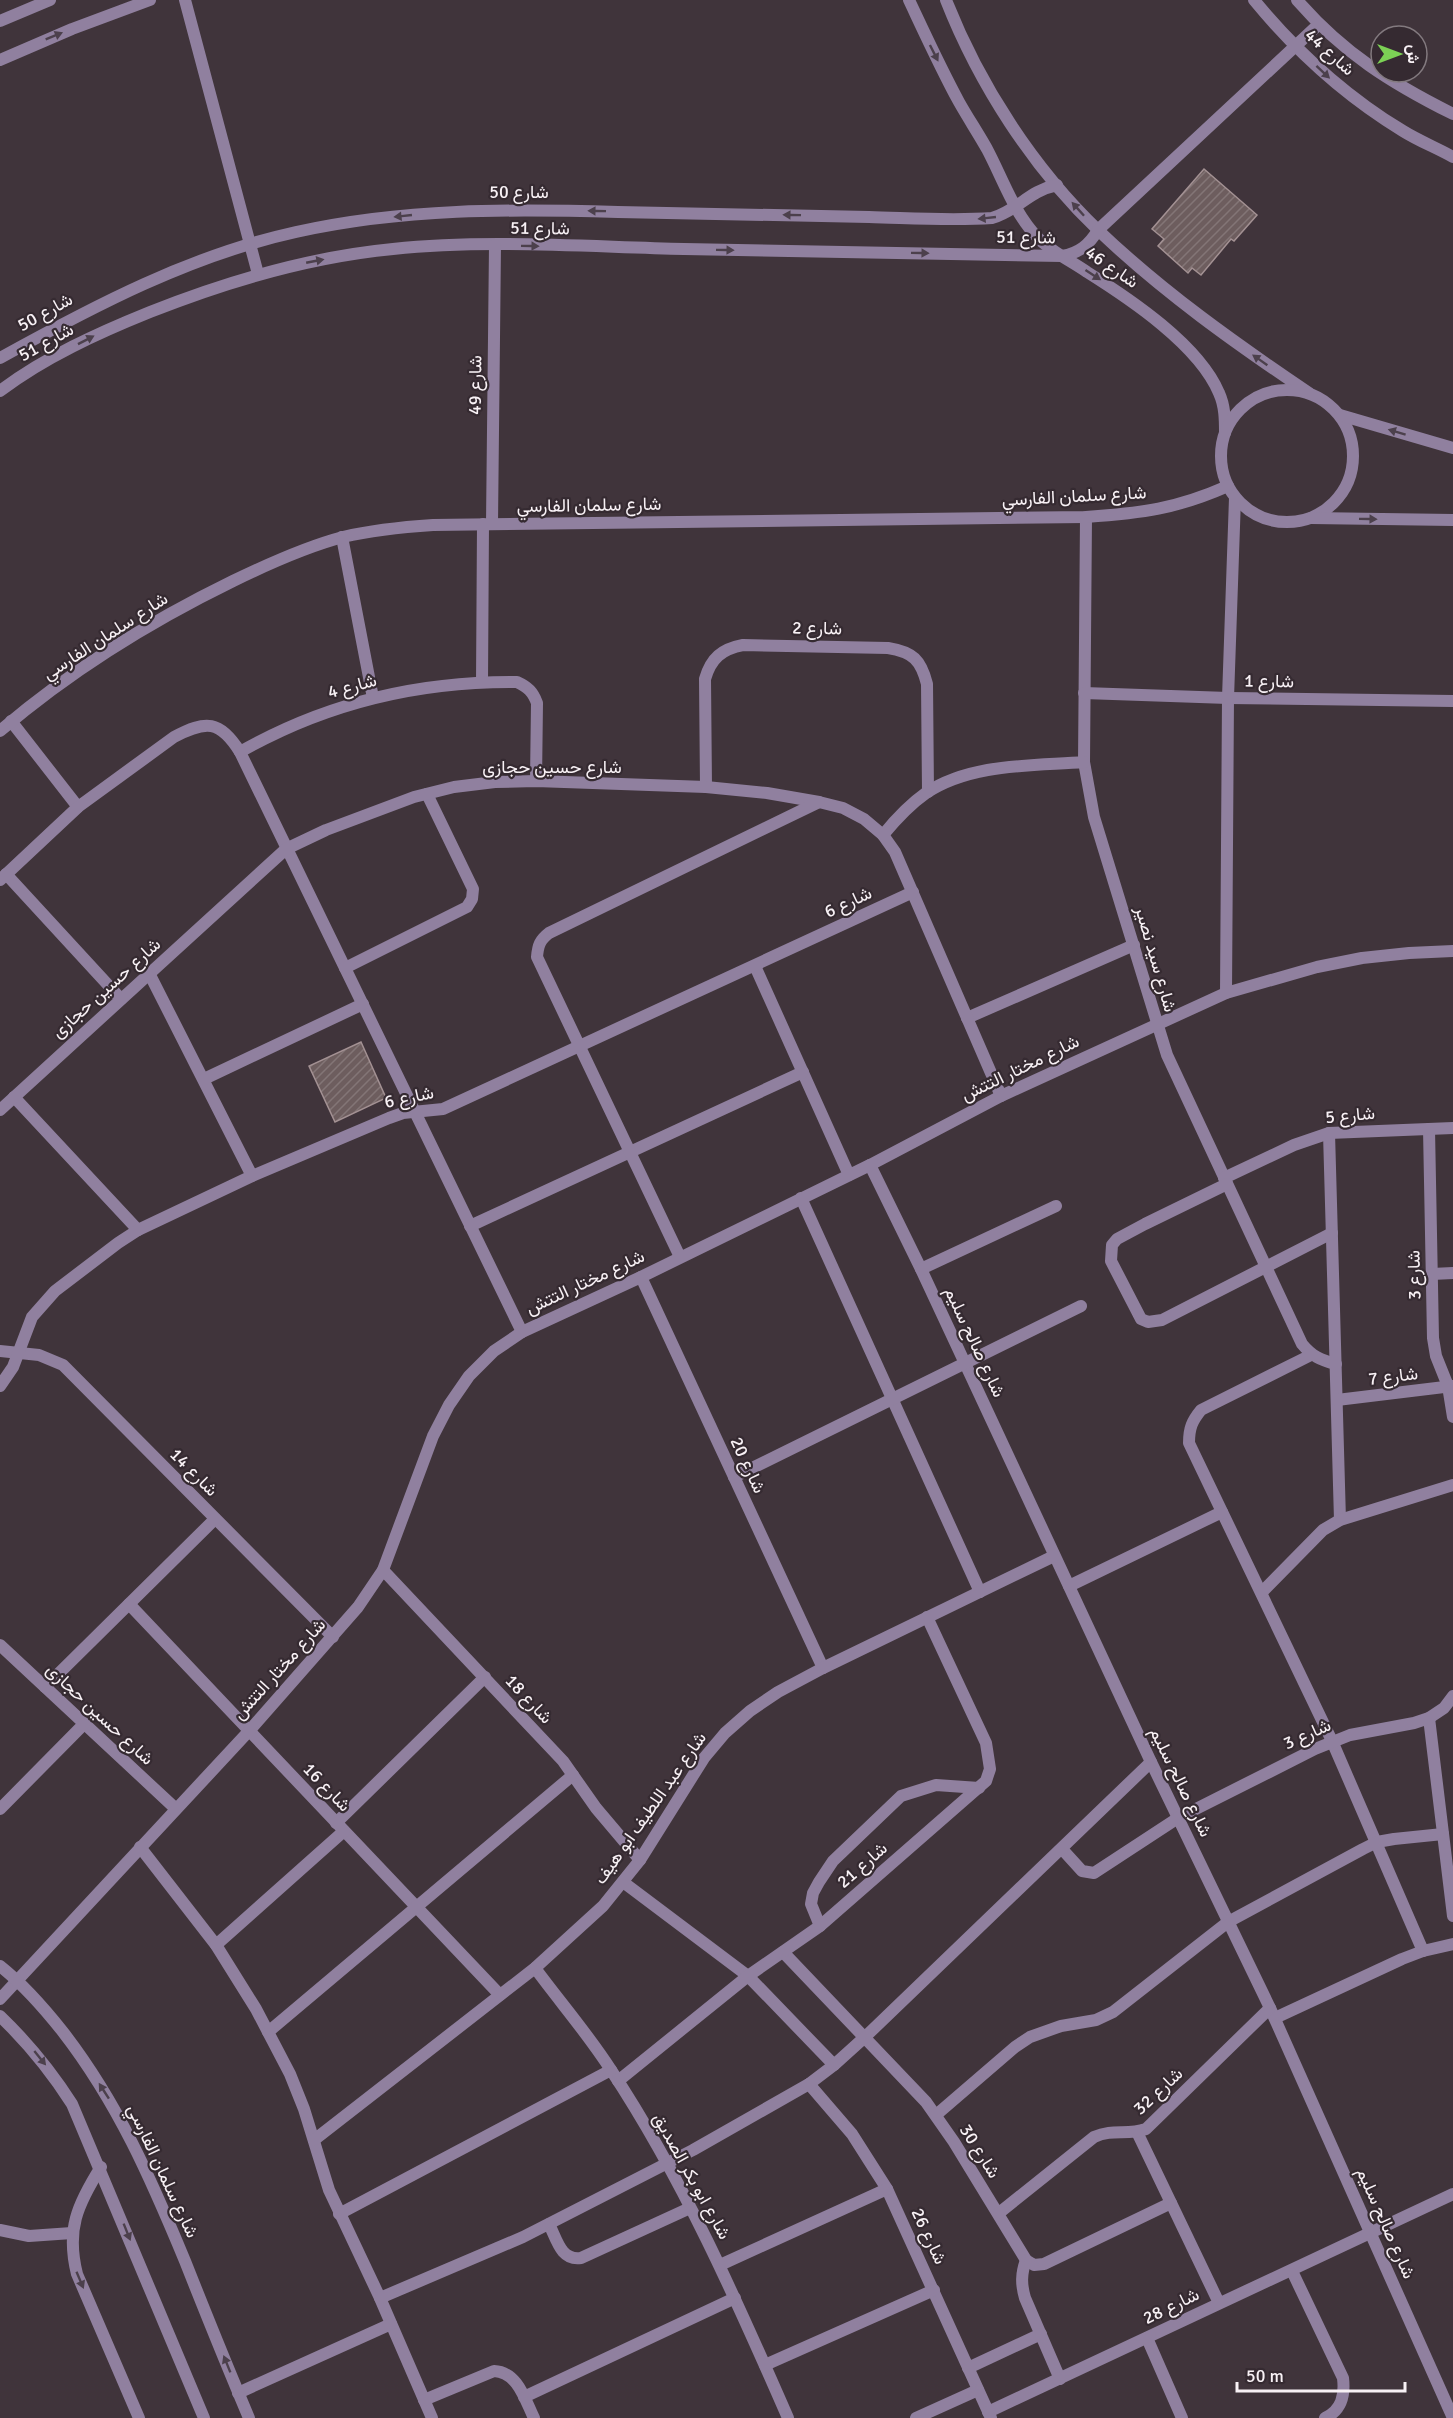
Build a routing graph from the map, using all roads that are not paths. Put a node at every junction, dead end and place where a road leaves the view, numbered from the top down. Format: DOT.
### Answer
graph roads {
  1 [pos="50,0"];
  2 [pos="150,0"];
  3 [pos="185,0"];
  4 [pos="909,0"];
  5 [pos="946,0"];
  6 [pos="1254,0"];
  7 [pos="1297,0"];
  8 [pos="0,21"];
  9 [pos="1318,25"];
  10 [pos="1296,46"];
  11 [pos="0,60"];
  12 [pos="1453,114"];
  13 [pos="1453,157"];
  14 [pos="1057,185"];
  15 [pos="1016,208"];
  16 [pos="1098,230"];
  17 [pos="250,244"];
  18 [pos="495,245"];
  19 [pos="1062,255"];
  20 [pos="258,274"];
  21 [pos="0,358"];
  22 [pos="0,391"];
  23 [pos="1309,393"];
  24 [pos="1340,415"];
  25 [pos="1225,434"];
  26 [pos="1453,448"];
  27 [pos="1228,486"];
  28 [pos="1235,498"];
  29 [pos="1086,517"];
  30 [pos="1310,518"];
  31 [pos="1453,520"];
  32 [pos="488,524"];
  33 [pos="342,537"];
  34 [pos="482,682"];
  35 [pos="1084,693"];
  36 [pos="373,698"];
  37 [pos="1228,698"];
  38 [pos="1453,701"];
  39 [pos="11,721"];
  40 [pos="0,730"];
  41 [pos="240,752"];
  42 [pos="1084,762"];
  43 [pos="536,781"];
  44 [pos="706,787"];
  45 [pos="928,792"];
  46 [pos="427,794"];
  47 [pos="819,802"];
  48 [pos="78,807"];
  49 [pos="883,835"];
  50 [pos="286,849"];
  51 [pos="3,877"];
  52 [pos="913,892"];
  53 [pos="1134,945"];
  54 [pos="1453,951"];
  55 [pos="754,966"];
  56 [pos="345,968"];
  57 [pos="149,973"];
  58 [pos="1226,993"];
  59 [pos="121,999"];
  60 [pos="363,1004"];
  61 [pos="967,1018"];
  62 [pos="1156,1024"];
  63 [pos="581,1047"];
  64 [pos="803,1072"];
  65 [pos="204,1079"];
  66 [pos="1000,1096"];
  67 [pos="14,1097"];
  68 [pos="0,1110"];
  69 [pos="415,1112"];
  70 [pos="1453,1128"];
  71 [pos="1429,1129"];
  72 [pos="1329,1133"];
  73 [pos="630,1152"];
  74 [pos="870,1165"];
  75 [pos="849,1175"];
  76 [pos="252,1176"];
  77 [pos="1225,1181"];
  78 [pos="801,1198"];
  79 [pos="1056,1206"];
  80 [pos="470,1226"];
  81 [pos="138,1230"];
  82 [pos="1332,1233"];
  83 [pos="681,1257"];
  84 [pos="1265,1267"];
  85 [pos="921,1269"];
  86 [pos="1453,1273"];
  87 [pos="1432,1274"];
  88 [pos="641,1277"];
  89 [pos="1081,1306"];
  90 [pos="522,1332"];
  91 [pos="0,1351"];
  92 [pos="18,1352"];
  93 [pos="1311,1355"];
  94 [pos="965,1363"];
  95 [pos="1336,1364"];
  96 [pos="0,1386"];
  97 [pos="1451,1386"];
  98 [pos="892,1398"];
  99 [pos="1337,1400"];
  100 [pos="1453,1417"];
  101 [pos="734,1477"];
  102 [pos="1453,1485"];
  103 [pos="1222,1512"];
  104 [pos="214,1519"];
  105 [pos="1340,1520"];
  106 [pos="1054,1556"];
  107 [pos="383,1570"];
  108 [pos="1069,1586"];
  109 [pos="980,1592"];
  110 [pos="1262,1592"];
  111 [pos="129,1604"];
  112 [pos="927,1617"];
  113 [pos="333,1637"];
  114 [pos="0,1645"];
  115 [pos="823,1668"];
  116 [pos="484,1677"];
  117 [pos="45,1687"];
  118 [pos="1453,1696"];
  119 [pos="1430,1718"];
  120 [pos="84,1724"];
  121 [pos="249,1731"];
  122 [pos="1332,1741"];
  123 [pos="1151,1762"];
  124 [pos="573,1775"];
  125 [pos="979,1788"];
  126 [pos="0,1809"];
  127 [pos="176,1809"];
  128 [pos="1178,1818"];
  129 [pos="340,1827"];
  130 [pos="1443,1834"];
  131 [pos="1377,1842"];
  132 [pos="140,1847"];
  133 [pos="1062,1849"];
  134 [pos="640,1860"];
  135 [pos="623,1882"];
  136 [pos="417,1908"];
  137 [pos="1453,1916"];
  138 [pos="1228,1922"];
  139 [pos="820,1926"];
  140 [pos="1453,1944"];
  141 [pos="216,1945"];
  142 [pos="1423,1951"];
  143 [pos="783,1952"];
  144 [pos="0,1966"];
  145 [pos="535,1968"];
  146 [pos="748,1976"];
  147 [pos="18,1980"];
  148 [pos="500,1995"];
  149 [pos="0,1999"];
  150 [pos="1272,2013"];
  151 [pos="0,2016"];
  152 [pos="268,2032"];
  153 [pos="865,2037"];
  154 [pos="834,2065"];
  155 [pos="611,2070"];
  156 [pos="618,2081"];
  157 [pos="809,2084"];
  158 [pos="936,2115"];
  159 [pos="1137,2132"];
  160 [pos="314,2140"];
  161 [pos="667,2164"];
  162 [pos="100,2167"];
  163 [pos="887,2189"];
  164 [pos="1453,2194"];
  165 [pos="1172,2203"];
  166 [pos="690,2208"];
  167 [pos="999,2213"];
  168 [pos="339,2214"];
  169 [pos="549,2224"];
  170 [pos="0,2230"];
  171 [pos="72,2233"];
  172 [pos="1371,2234"];
  173 [pos="1026,2260"];
  174 [pos="720,2265"];
  175 [pos="1292,2271"];
  176 [pos="934,2290"];
  177 [pos="380,2298"];
  178 [pos="735,2298"];
  179 [pos="1219,2303"];
  180 [pos="391,2324"];
  181 [pos="1041,2334"];
  182 [pos="1147,2338"];
  183 [pos="765,2365"];
  184 [pos="968,2368"];
  185 [pos="1060,2379"];
  186 [pos="978,2390"];
  187 [pos="238,2393"];
  188 [pos="524,2397"];
  189 [pos="424,2400"];
  190 [pos="990,2415"];
  191 [pos="139,2418"];
  192 [pos="204,2418"];
  193 [pos="249,2418"];
  194 [pos="432,2418"];
  195 [pos="534,2418"];
  196 [pos="788,2418"];
  197 [pos="916,2418"];
  198 [pos="1182,2418"];
  199 [pos="1325,2418"];
  200 [pos="1453,2418"];
  1 -- 8 [label="street"];
  11 -- 2 [label="street, one-way"];
  3 -- 17 [label="street"];
  4 -- 15 [label="street, شارع 46, one-way"];
  5 -- 14 [label="street, شارع 46"];
  6 -- 10 [label="street, شارع 44"];
  7 -- 9 [label="street, شارع 44"];
  9 -- 10 [label="street, شارع 51"];
  9 -- 12 [label="street, شارع 44"];
  10 -- 13 [label="street, شارع 44, one-way"];
  10 -- 16 [label="street, شارع 51"];
  14 -- 15 [label="street, شارع 50"];
  16 -- 14 [label="street, شارع 46, one-way"];
  15 -- 17 [label="street, شارع 50, one-way"];
  15 -- 19 [label="street, شارع 46"];
  16 -- 19 [label="street, شارع 51"];
  23 -- 16 [label="street, شارع 46, one-way"];
  17 -- 20 [label="street"];
  17 -- 21 [label="street, شارع 50"];
  18 -- 19 [label="street, شارع 51, one-way"];
  20 -- 18 [label="street, شارع 51, one-way"];
  18 -- 32 [label="street, شارع 49"];
  19 -- 25 [label="street, شارع 46, one-way"];
  22 -- 20 [label="street, شارع 51, one-way"];
  23 -- 24 [label="street"];
  23 -- 25 [label="street"];
  26 -- 24 [label="street, one-way"];
  24 -- 30 [label="street"];
  25 -- 27 [label="street"];
  27 -- 28 [label="street"];
  27 -- 29 [label="street, شارع سلمان الفارسي"];
  28 -- 30 [label="street"];
  28 -- 37 [label="street"];
  29 -- 32 [label="street, شارع سلمان الفارسي"];
  29 -- 35 [label="street, شارع سيد نصير"];
  30 -- 31 [label="street, one-way"];
  32 -- 33 [label="street, شارع سلمان الفارسي"];
  32 -- 34 [label="street"];
  33 -- 36 [label="street"];
  33 -- 39 [label="street, شارع سلمان الفارسي"];
  34 -- 36 [label="street, شارع 4"];
  34 -- 43 [label="street, شارع 4"];
  35 -- 37 [label="street, شارع 1"];
  35 -- 42 [label="street, شارع سيد نصير"];
  36 -- 41 [label="street, شارع 4"];
  37 -- 38 [label="street, شارع 1"];
  37 -- 58 [label="street"];
  39 -- 40 [label="street, شارع سلمان الفارسي"];
  39 -- 48 [label="street"];
  41 -- 48 [label="street"];
  41 -- 50 [label="street"];
  42 -- 45 [label="street"];
  42 -- 53 [label="street, شارع سيد نصير"];
  43 -- 44 [label="street, شارع حسين حجازى"];
  43 -- 46 [label="street, شارع حسين حجازى"];
  44 -- 45 [label="street, شارع 2"];
  44 -- 47 [label="street, شارع حسين حجازى"];
  45 -- 49 [label="street"];
  46 -- 50 [label="street, شارع حسين حجازى"];
  46 -- 56 [label="street"];
  47 -- 49 [label="street, شارع حسين حجازى"];
  47 -- 63 [label="street"];
  48 -- 51 [label="street"];
  49 -- 52 [label="street, شارع حسين حجازى"];
  50 -- 56 [label="street"];
  50 -- 57 [label="street, شارع حسين حجازى"];
  51 -- 59 [label="street"];
  52 -- 55 [label="street, شارع 6"];
  52 -- 61 [label="street, شارع حسين حجازى"];
  53 -- 61 [label="street"];
  53 -- 62 [label="street, شارع سيد نصير"];
  54 -- 58 [label="street, شارع مختار التتش"];
  55 -- 63 [label="street, شارع 6"];
  55 -- 64 [label="street"];
  56 -- 60 [label="street"];
  57 -- 59 [label="street, شارع حسين حجازى"];
  57 -- 65 [label="street"];
  58 -- 62 [label="street, شارع مختار التتش"];
  59 -- 67 [label="street, شارع حسين حجازى"];
  60 -- 65 [label="street"];
  60 -- 69 [label="street"];
  61 -- 66 [label="street, شارع حسين حجازى"];
  62 -- 66 [label="street, شارع مختار التتش"];
  62 -- 77 [label="street, شارع سيد نصير"];
  63 -- 69 [label="street, شارع 6"];
  63 -- 73 [label="street"];
  64 -- 73 [label="street"];
  64 -- 75 [label="street"];
  65 -- 76 [label="street"];
  66 -- 74 [label="street, شارع مختار التتش"];
  67 -- 68 [label="street, شارع حسين حجازى"];
  67 -- 81 [label="street"];
  69 -- 76 [label="street, شارع 6"];
  69 -- 80 [label="street"];
  70 -- 71 [label="street, شارع 5"];
  71 -- 72 [label="street, شارع 5"];
  71 -- 87 [label="street, شارع 3"];
  72 -- 77 [label="street, شارع 5"];
  72 -- 82 [label="street"];
  73 -- 80 [label="street"];
  73 -- 83 [label="street"];
  74 -- 75 [label="street, شارع مختار التتش"];
  74 -- 85 [label="street, شارع صالح سليم"];
  75 -- 78 [label="street, شارع مختار التتش"];
  76 -- 81 [label="street, شارع 6"];
  77 -- 84 [label="street, شارع سيد نصير"];
  77 -- 84 [label="street, شارع 5"];
  78 -- 83 [label="street, شارع مختار التتش"];
  78 -- 98 [label="street"];
  79 -- 85 [label="street"];
  80 -- 90 [label="street"];
  81 -- 92 [label="street, شارع 6"];
  82 -- 84 [label="street, شارع 5"];
  82 -- 95 [label="street"];
  83 -- 88 [label="street, شارع مختار التتش"];
  84 -- 93 [label="street, شارع سيد نصير"];
  85 -- 94 [label="street, شارع صالح سليم"];
  86 -- 87 [label="street"];
  87 -- 97 [label="street, شارع 3"];
  88 -- 90 [label="street, شارع مختار التتش"];
  88 -- 101 [label="street, شارع 20"];
  89 -- 94 [label="street"];
  90 -- 107 [label="street, شارع مختار التتش"];
  91 -- 92 [label="street, شارع 14"];
  92 -- 96 [label="street, شارع 6"];
  92 -- 104 [label="street, شارع 14"];
  93 -- 95 [label="street"];
  93 -- 103 [label="street"];
  94 -- 98 [label="street"];
  94 -- 106 [label="street, شارع صالح سليم"];
  95 -- 99 [label="street"];
  97 -- 99 [label="street, شارع 7"];
  97 -- 100 [label="street, شارع 3"];
  98 -- 101 [label="street"];
  98 -- 109 [label="street"];
  99 -- 105 [label="street"];
  101 -- 115 [label="street, شارع 20"];
  102 -- 105 [label="street"];
  103 -- 108 [label="street"];
  103 -- 110 [label="street"];
  104 -- 111 [label="street"];
  104 -- 113 [label="street, شارع 14"];
  105 -- 110 [label="street"];
  106 -- 108 [label="street, شارع صالح سليم"];
  106 -- 109 [label="street, شارع عبد اللطيف ابو هيف"];
  107 -- 113 [label="street, شارع مختار التتش"];
  107 -- 116 [label="street, شارع 18"];
  108 -- 123 [label="street, شارع صالح سليم"];
  109 -- 112 [label="street, شارع عبد اللطيف ابو هيف"];
  110 -- 122 [label="street"];
  111 -- 117 [label="street"];
  111 -- 121 [label="street, شارع 16"];
  112 -- 115 [label="street, شارع عبد اللطيف ابو هيف"];
  112 -- 125 [label="street, شارع 21"];
  113 -- 121 [label="street, شارع مختار التتش"];
  114 -- 117 [label="street, شارع حسين حجازى"];
  115 -- 134 [label="street, شارع عبد اللطيف ابو هيف"];
  116 -- 124 [label="street, شارع 18"];
  116 -- 129 [label="street"];
  117 -- 120 [label="street, شارع حسين حجازى"];
  118 -- 119 [label="street, شارع 3"];
  119 -- 122 [label="street, شارع 3"];
  119 -- 130 [label="street"];
  120 -- 126 [label="street"];
  120 -- 127 [label="street, شارع حسين حجازى"];
  121 -- 127 [label="street, شارع مختار التتش"];
  121 -- 129 [label="street, شارع 16"];
  122 -- 128 [label="street, شارع 3"];
  122 -- 131 [label="street"];
  123 -- 128 [label="street, شارع صالح سليم"];
  123 -- 133 [label="street"];
  124 -- 134 [label="street, شارع 18"];
  124 -- 136 [label="street"];
  125 -- 139 [label="street, شارع 21"];
  125 -- 139 [label="street"];
  127 -- 132 [label="street, شارع مختار التتش"];
  128 -- 133 [label="street, شارع 3"];
  128 -- 138 [label="street, شارع صالح سليم"];
  129 -- 136 [label="street, شارع 16"];
  129 -- 141 [label="street"];
  130 -- 131 [label="street"];
  130 -- 137 [label="street"];
  131 -- 138 [label="street"];
  131 -- 142 [label="street"];
  132 -- 141 [label="street"];
  132 -- 147 [label="street, شارع مختار التتش"];
  133 -- 153 [label="street"];
  134 -- 135 [label="street, شارع عبد اللطيف ابو هيف"];
  135 -- 145 [label="street, شارع عبد اللطيف ابو هيف"];
  135 -- 146 [label="street"];
  136 -- 148 [label="street, شارع 16"];
  136 -- 152 [label="street"];
  138 -- 150 [label="street, شارع صالح سليم"];
  138 -- 158 [label="street"];
  139 -- 143 [label="street, شارع 21"];
  140 -- 142 [label="street, شارع 32"];
  141 -- 152 [label="street"];
  142 -- 150 [label="street, شارع 32"];
  143 -- 146 [label="street, شارع 21"];
  143 -- 153 [label="street, شارع 30"];
  144 -- 147 [label="street, شارع سلمان الفارسي"];
  145 -- 148 [label="street, شارع عبد اللطيف ابو هيف"];
  145 -- 155 [label="street, شارع ابو بكر الصديق"];
  146 -- 154 [label="street"];
  146 -- 156 [label="street, شارع 21"];
  147 -- 149 [label="street, شارع مختار التتش"];
  187 -- 147 [label="street, شارع سلمان الفارسي, one-way"];
  148 -- 160 [label="street, شارع عبد اللطيف ابو هيف"];
  150 -- 159 [label="street, شارع 32"];
  150 -- 172 [label="street, شارع صالح سليم"];
  151 -- 162 [label="street, one-way"];
  152 -- 160 [label="street"];
  153 -- 154 [label="street"];
  153 -- 158 [label="street, شارع 30"];
  154 -- 157 [label="street"];
  155 -- 156 [label="street, شارع ابو بكر الصديق"];
  155 -- 168 [label="street"];
  156 -- 161 [label="street, شارع ابو بكر الصديق"];
  157 -- 161 [label="street"];
  157 -- 163 [label="street, شارع 26"];
  158 -- 167 [label="street, شارع 30"];
  159 -- 165 [label="street"];
  159 -- 167 [label="street, شارع 32"];
  160 -- 168 [label="street"];
  161 -- 166 [label="street, شارع ابو بكر الصديق"];
  161 -- 169 [label="street"];
  162 -- 171 [label="street"];
  162 -- 192 [label="street, one-way"];
  163 -- 174 [label="street"];
  163 -- 176 [label="street, شارع 26"];
  164 -- 172 [label="street, شارع 28"];
  165 -- 173 [label="street"];
  165 -- 179 [label="street"];
  166 -- 169 [label="street"];
  166 -- 174 [label="street, شارع ابو بكر الصديق"];
  167 -- 173 [label="street, شارع 30"];
  168 -- 177 [label="street"];
  169 -- 177 [label="street"];
  170 -- 171 [label="street"];
  171 -- 191 [label="street, one-way"];
  172 -- 175 [label="street, شارع 28"];
  172 -- 200 [label="street, شارع صالح سليم"];
  173 -- 181 [label="street"];
  174 -- 178 [label="street, شارع ابو بكر الصديق"];
  175 -- 179 [label="street, شارع 28"];
  175 -- 199 [label="street"];
  176 -- 183 [label="street"];
  176 -- 184 [label="street, شارع 26"];
  177 -- 180 [label="street"];
  178 -- 183 [label="street, شارع ابو بكر الصديق"];
  178 -- 188 [label="street"];
  179 -- 182 [label="street, شارع 28"];
  180 -- 187 [label="street"];
  180 -- 189 [label="street"];
  181 -- 184 [label="street"];
  181 -- 185 [label="street"];
  182 -- 185 [label="street, شارع 28"];
  182 -- 198 [label="street"];
  183 -- 196 [label="street, شارع ابو بكر الصديق"];
  184 -- 186 [label="street, شارع 26"];
  185 -- 190 [label="street, شارع 28"];
  186 -- 190 [label="street, شارع 26"];
  186 -- 197 [label="street"];
  187 -- 193 [label="street, شارع سلمان الفارسي"];
  188 -- 189 [label="street"];
  188 -- 195 [label="street"];
  189 -- 194 [label="street"];
}
